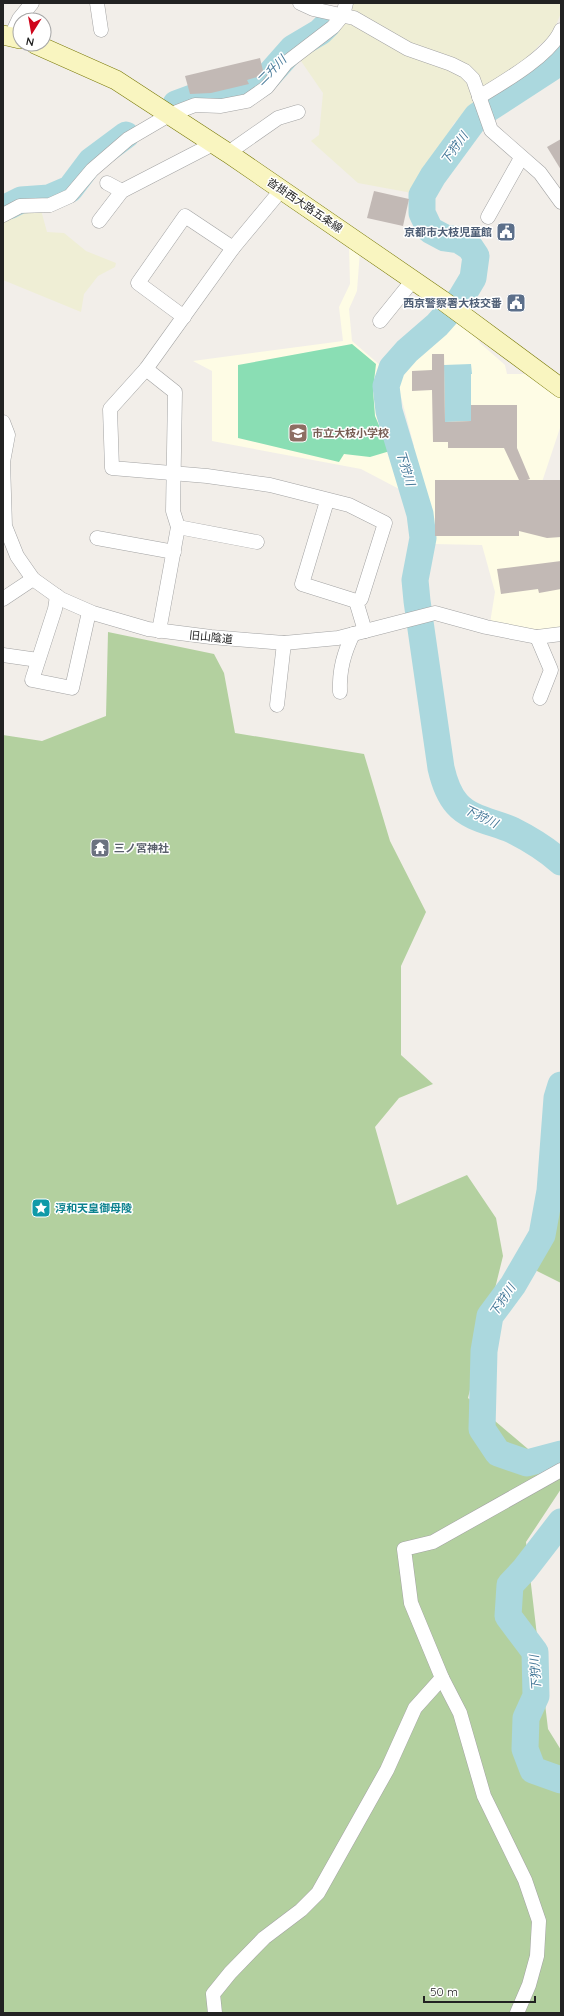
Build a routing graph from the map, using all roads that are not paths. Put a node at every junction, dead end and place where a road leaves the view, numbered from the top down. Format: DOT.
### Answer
graph roads {
  1 [pos="32,3"];
  2 [pos="97,3"];
  3 [pos="300,3"];
  4 [pos="345,9"];
  5 [pos="101,30"];
  6 [pos="561,30"];
  7 [pos="11,37"];
  8 [pos="557,46"];
  9 [pos="52,52"];
  10 [pos="480,100"];
  11 [pos="298,112"];
  12 [pos="170,115"];
  13 [pos="221,149"];
  14 [pos="521,158"];
  15 [pos="107,183"];
  16 [pos="282,189"];
  17 [pos="122,191"];
  18 [pos="561,202"];
  19 [pos="3,215"];
  20 [pos="488,217"];
  21 [pos="99,221"];
  22 [pos="234,248"];
  23 [pos="413,280"];
  24 [pos="184,317"];
  25 [pos="380,321"];
  26 [pos="146,369"];
  27 [pos="561,388"];
  28 [pos="3,422"];
  29 [pos="3,462"];
  30 [pos="172,473"];
  31 [pos="327,501"];
  32 [pos="178,527"];
  33 [pos="97,538"];
  34 [pos="257,542"];
  35 [pos="174,552"];
  36 [pos="33,579"];
  37 [pos="58,596"];
  38 [pos="3,598"];
  39 [pos="356,601"];
  40 [pos="89,612"];
  41 [pos="159,631"];
  42 [pos="359,632"];
  43 [pos="561,634"];
  44 [pos="537,637"];
  45 [pos="284,643"];
  46 [pos="3,655"];
  47 [pos="38,660"];
  48 [pos="340,692"];
  49 [pos="540,698"];
  50 [pos="276,705"];
  51 [pos="561,1470"];
  52 [pos="442,1678"];
  53 [pos="215,2013"];
  54 [pos="517,2013"];
  1 -- 7 [label="street"];
  2 -- 5 [label="street"];
  3 -- 4 [label="street"];
  4 -- 10 [label="street"];
  4 -- 12 [label="street"];
  6 -- 8 [label="street"];
  8 -- 10 [label="street"];
  9 -- 12 [label="main road, 沓掛西大路五条線"];
  10 -- 14 [label="street"];
  11 -- 13 [label="street"];
  12 -- 13 [label="main road, 沓掛西大路五条線"];
  12 -- 19 [label="street"];
  13 -- 16 [label="main road, 沓掛西大路五条線"];
  13 -- 17 [label="street"];
  14 -- 18 [label="street"];
  14 -- 20 [label="street"];
  15 -- 17 [label="street"];
  16 -- 22 [label="street"];
  16 -- 23 [label="main road, 沓掛西大路五条線"];
  17 -- 21 [label="street"];
  22 -- 24 [label="street"];
  22 -- 24 [label="street"];
  23 -- 25 [label="street"];
  23 -- 27 [label="main road, 沓掛西大路五条線"];
  24 -- 26 [label="street"];
  26 -- 30 [label="street"];
  26 -- 30 [label="street"];
  28 -- 29 [label="street, 旧山陰道"];
  29 -- 36 [label="street, 旧山陰道"];
  30 -- 31 [label="street"];
  30 -- 32 [label="street"];
  31 -- 39 [label="street"];
  31 -- 39 [label="street"];
  32 -- 34 [label="street"];
  32 -- 35 [label="street"];
  33 -- 35 [label="street"];
  35 -- 41 [label="street"];
  36 -- 37 [label="street, 旧山陰道"];
  36 -- 38 [label="street"];
  37 -- 40 [label="street, 旧山陰道"];
  37 -- 47 [label="street"];
  39 -- 42 [label="street"];
  40 -- 41 [label="street, 旧山陰道"];
  40 -- 47 [label="street"];
  41 -- 45 [label="street, 旧山陰道"];
  42 -- 44 [label="street, 旧山陰道"];
  42 -- 45 [label="street, 旧山陰道"];
  42 -- 48 [label="street"];
  43 -- 44 [label="street, 旧山陰道"];
  44 -- 49 [label="street"];
  45 -- 50 [label="street"];
  46 -- 47 [label="street"];
  51 -- 52 [label="street"];
  52 -- 53 [label="street"];
  52 -- 54 [label="street"];
}
